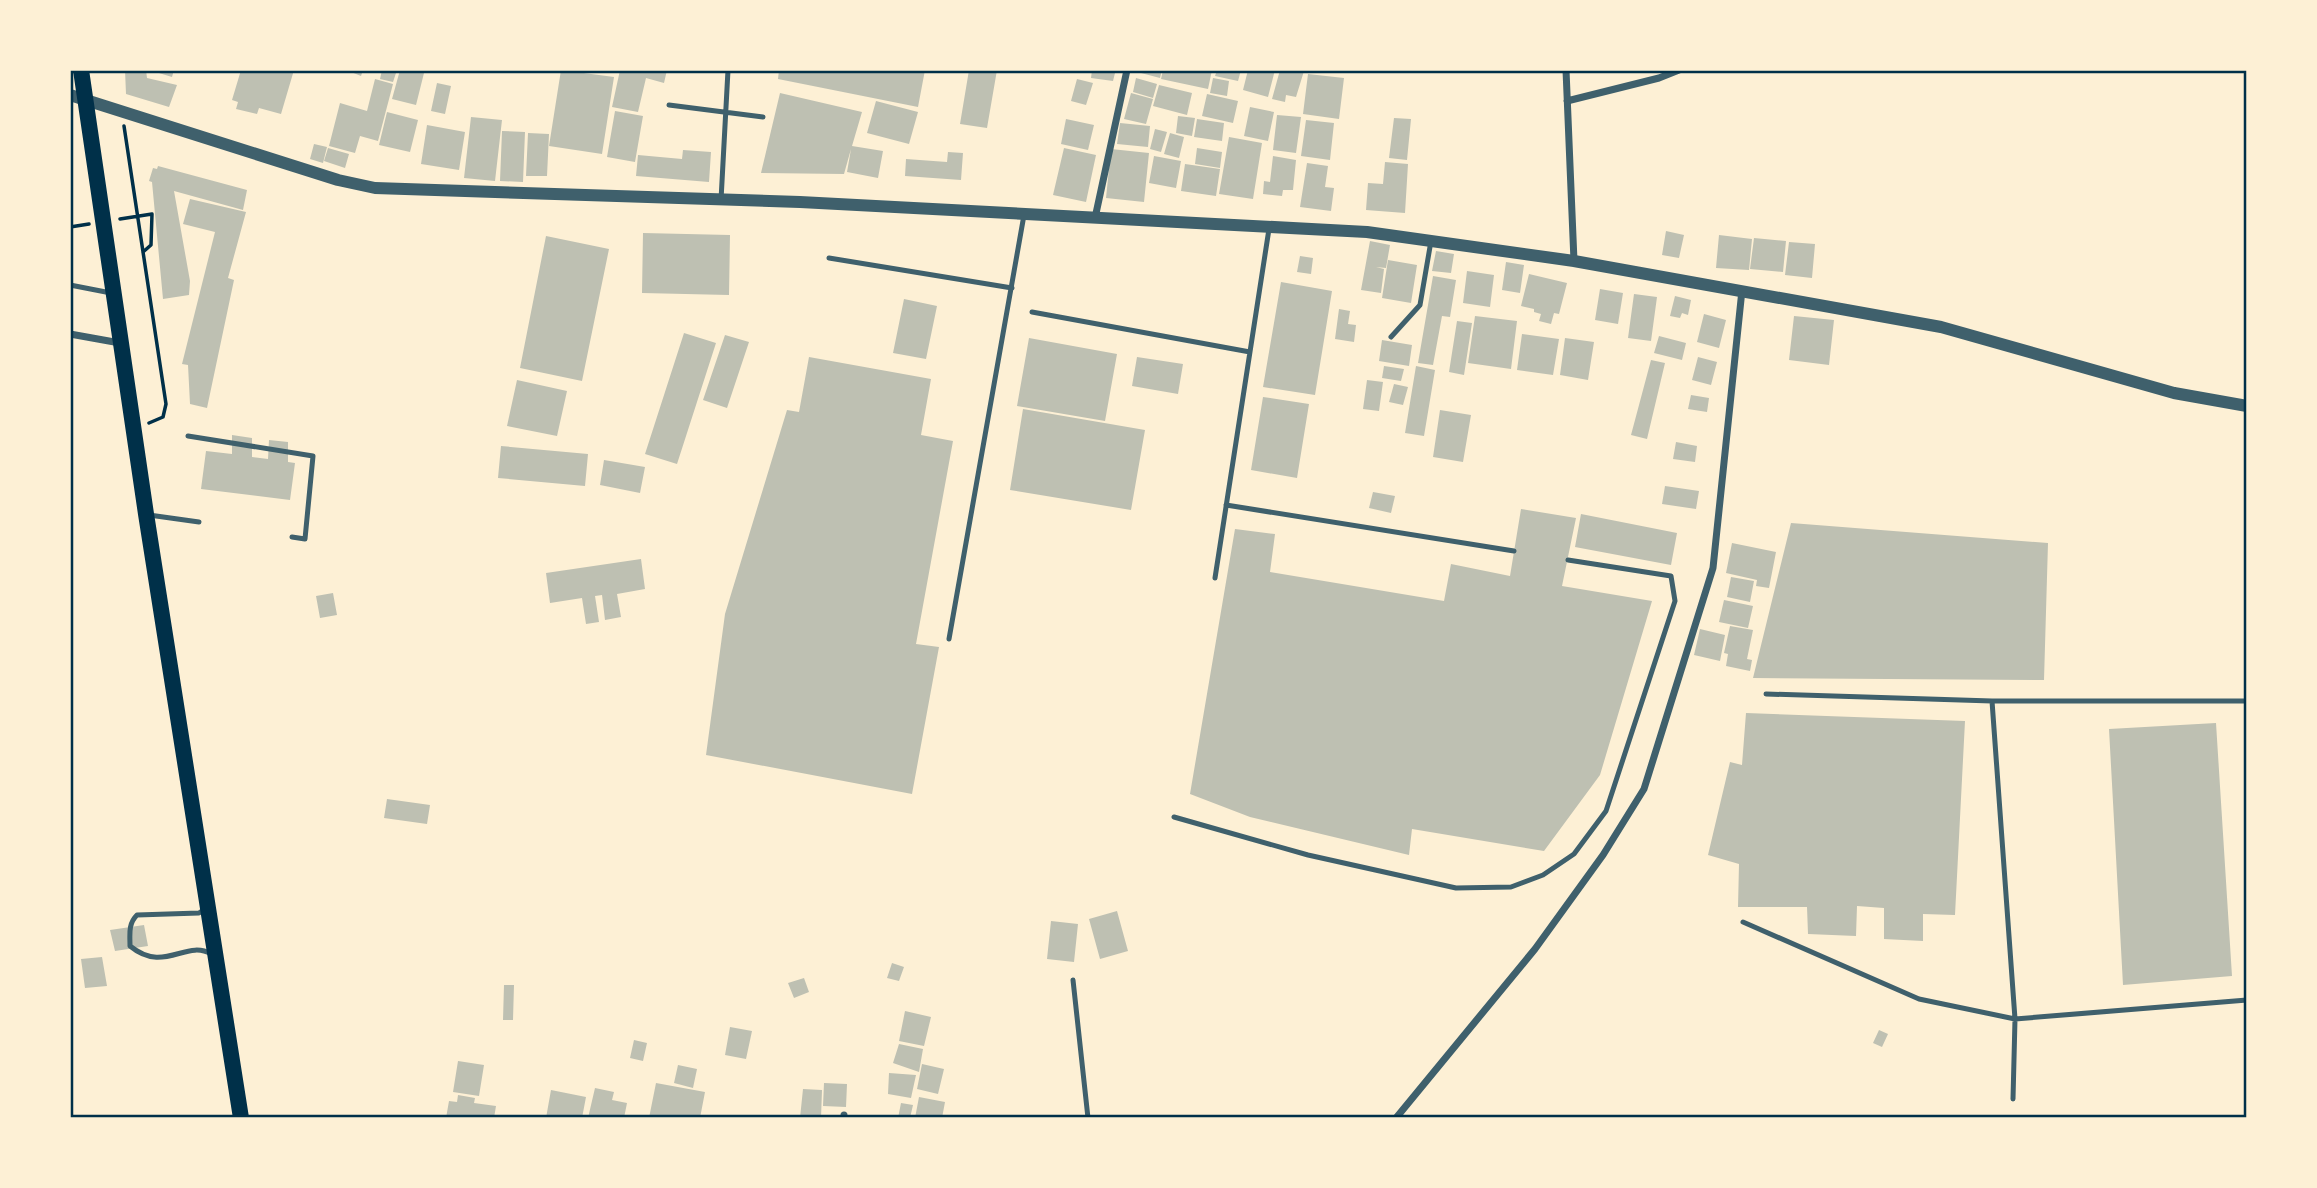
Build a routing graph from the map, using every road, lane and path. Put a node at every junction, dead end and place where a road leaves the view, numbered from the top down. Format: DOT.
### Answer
graph roads {
  1 [pos="81,70"];
  2 [pos="729,70"];
  3 [pos="1127,70"];
  4 [pos="1566,70"];
  5 [pos="1679,70"];
  6 [pos="78,97"];
  7 [pos="1567,100"];
  8 [pos="669,104"];
  9 [pos="122,112"];
  10 [pos="726,112"];
  11 [pos="764,117"];
  12 [pos="721,200"];
  13 [pos="152,214"];
  14 [pos="1025,214"];
  15 [pos="1095,218"];
  16 [pos="1269,227"];
  17 [pos="1432,242"];
  18 [pos="143,252"];
  19 [pos="829,258"];
  20 [pos="1574,261"];
  21 [pos="70,285"];
  22 [pos="1012,288"];
  23 [pos="1742,290"];
  24 [pos="114,293"];
  25 [pos="1032,313"];
  26 [pos="70,334"];
  27 [pos="1391,337"];
  28 [pos="121,343"];
  29 [pos="1250,352"];
  30 [pos="2247,406"];
  31 [pos="133,428"];
  32 [pos="188,436"];
  33 [pos="1226,505"];
  34 [pos="146,514"];
  35 [pos="199,522"];
  36 [pos="292,537"];
  37 [pos="1514,551"];
  38 [pos="1568,560"];
  39 [pos="1215,579"];
  40 [pos="949,639"];
  41 [pos="1766,694"];
  42 [pos="1992,701"];
  43 [pos="2247,701"];
  44 [pos="1174,817"];
  45 [pos="208,908"];
  46 [pos="1743,922"];
  47 [pos="217,965"];
  48 [pos="1073,980"];
  49 [pos="2247,1000"];
  50 [pos="2015,1020"];
  51 [pos="2013,1098"];
  52 [pos="240,1114"];
  53 [pos="1088,1118"];
  54 [pos="1396,1118"];
  1 -- 6 [label="main road"];
  2 -- 10 [label="lane"];
  3 -- 15 [label="street"];
  4 -- 7 [label="street"];
  5 -- 7 [label="street"];
  6 -- 9 [label="street"];
  6 -- 24 [label="main road"];
  7 -- 20 [label="street"];
  8 -- 10 [label="lane"];
  9 -- 12 [label="street"];
  9 -- 18 [label="path"];
  10 -- 11 [label="lane"];
  10 -- 12 [label="lane"];
  12 -- 14 [label="street"];
  13 -- 18 [label="path"];
  14 -- 15 [label="street"];
  14 -- 22 [label="lane"];
  15 -- 16 [label="street"];
  16 -- 17 [label="street"];
  16 -- 29 [label="lane"];
  17 -- 20 [label="street"];
  17 -- 27 [label="lane"];
  18 -- 31 [label="path"];
  19 -- 22 [label="lane"];
  20 -- 23 [label="street"];
  21 -- 24 [label="lane"];
  22 -- 40 [label="lane"];
  23 -- 30 [label="street"];
  23 -- 54 [label="street"];
  24 -- 28 [label="main road"];
  25 -- 29 [label="lane"];
  26 -- 28 [label="street"];
  28 -- 31 [label="main road"];
  29 -- 33 [label="lane"];
  31 -- 34 [label="main road"];
  32 -- 36 [label="lane"];
  33 -- 37 [label="lane"];
  33 -- 39 [label="lane"];
  34 -- 35 [label="lane"];
  34 -- 45 [label="main road"];
  38 -- 44 [label="lane"];
  41 -- 42 [label="lane"];
  42 -- 43 [label="lane"];
  42 -- 50 [label="lane"];
  45 -- 47 [label="main road"];
  45 -- 47 [label="lane"];
  46 -- 50 [label="lane"];
  47 -- 52 [label="main road"];
  48 -- 53 [label="lane"];
  49 -- 50 [label="lane"];
  50 -- 51 [label="lane"];
}
